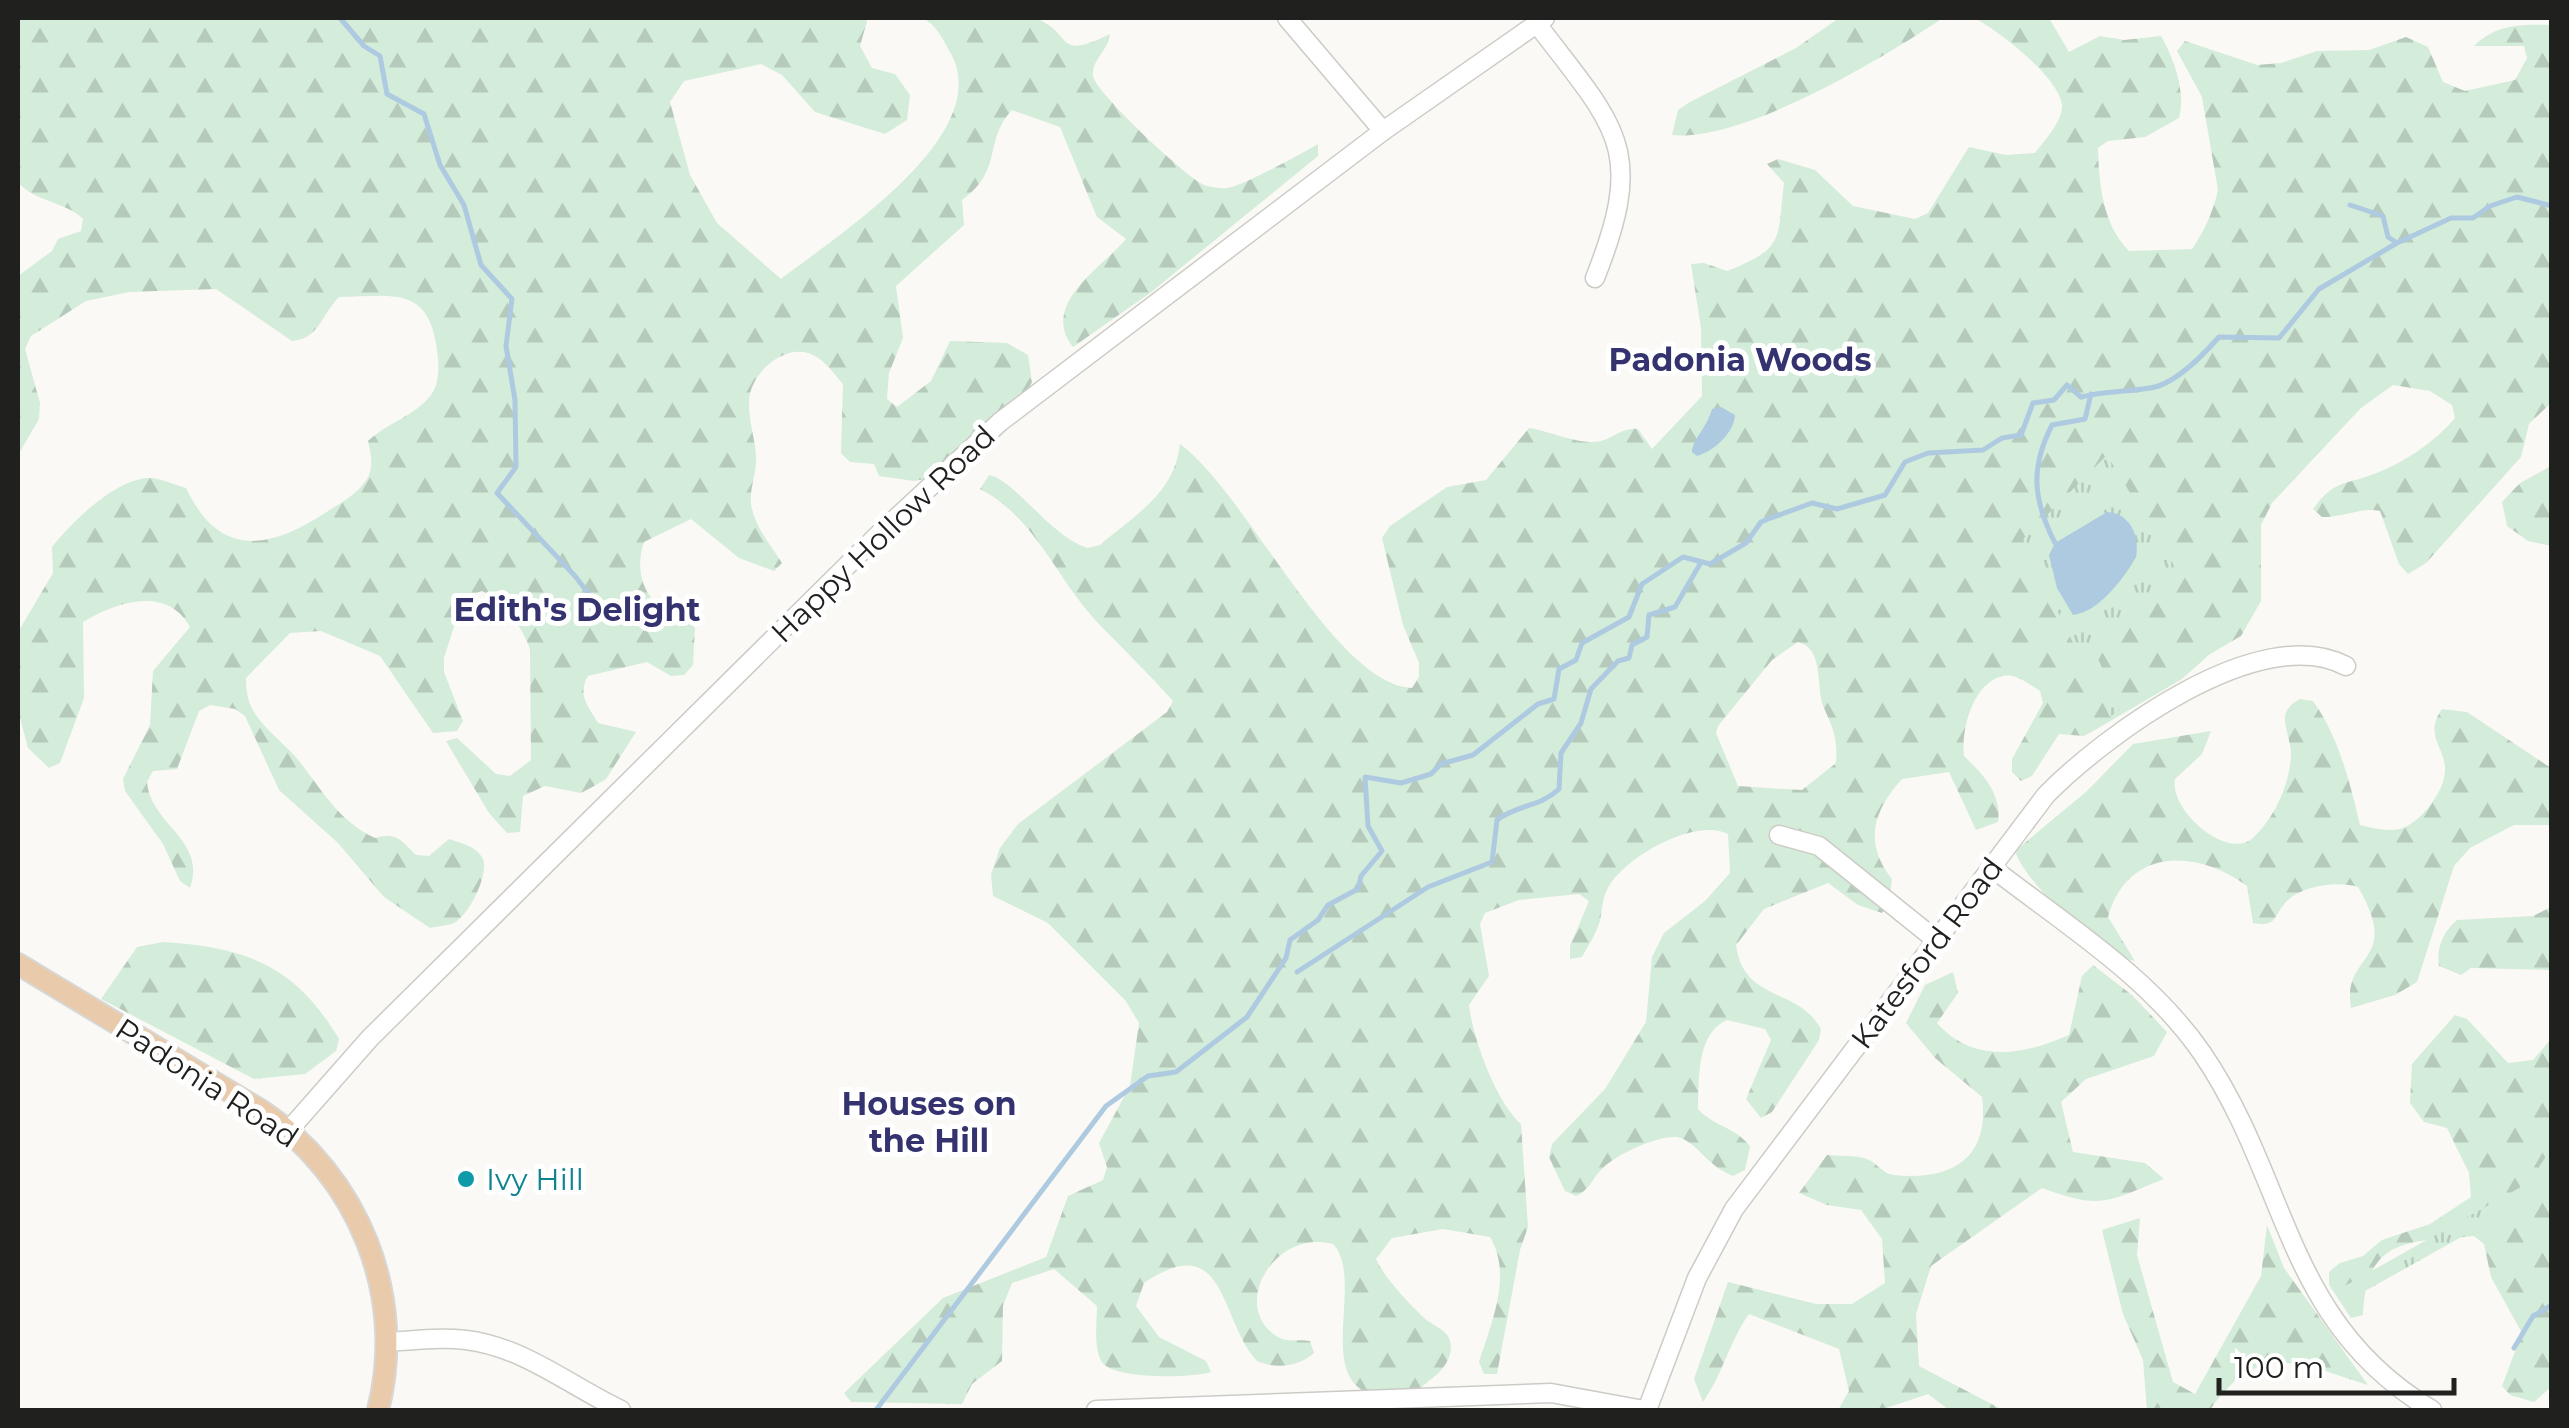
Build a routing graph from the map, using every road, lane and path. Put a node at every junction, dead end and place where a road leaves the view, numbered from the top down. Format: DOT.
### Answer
graph roads {
  1 [pos="1287,18"];
  2 [pos="1541,21"];
  3 [pos="1384,130"];
  4 [pos="1596,278"];
  5 [pos="2346,666"];
  6 [pos="1779,835"];
  7 [pos="1990,867"];
  8 [pos="1936,940"];
  9 [pos="18,964"];
  10 [pos="289,1130"];
  11 [pos="388,1342"];
  12 [pos="1175,1409"];
  13 [pos="378,1410"];
  14 [pos="621,1410"];
  15 [pos="1096,1410"];
  16 [pos="1646,1410"];
  17 [pos="2432,1410"];
  1 -- 3 [label="street"];
  2 -- 3 [label="street, Happy Hollow Road"];
  2 -- 4 [label="street"];
  3 -- 10 [label="street, Happy Hollow Road"];
  5 -- 7 [label="street, Katesford Road"];
  6 -- 8 [label="street"];
  7 -- 8 [label="street, Katesford Road"];
  7 -- 17 [label="street"];
  8 -- 16 [label="street, Katesford Road"];
  9 -- 10 [label="main road, Padonia Road"];
  10 -- 11 [label="main road, Padonia Road"];
  11 -- 13 [label="main road, Padonia Road"];
  11 -- 14 [label="street"];
  12 -- 15 [label="street"];
  12 -- 16 [label="street"];
}
